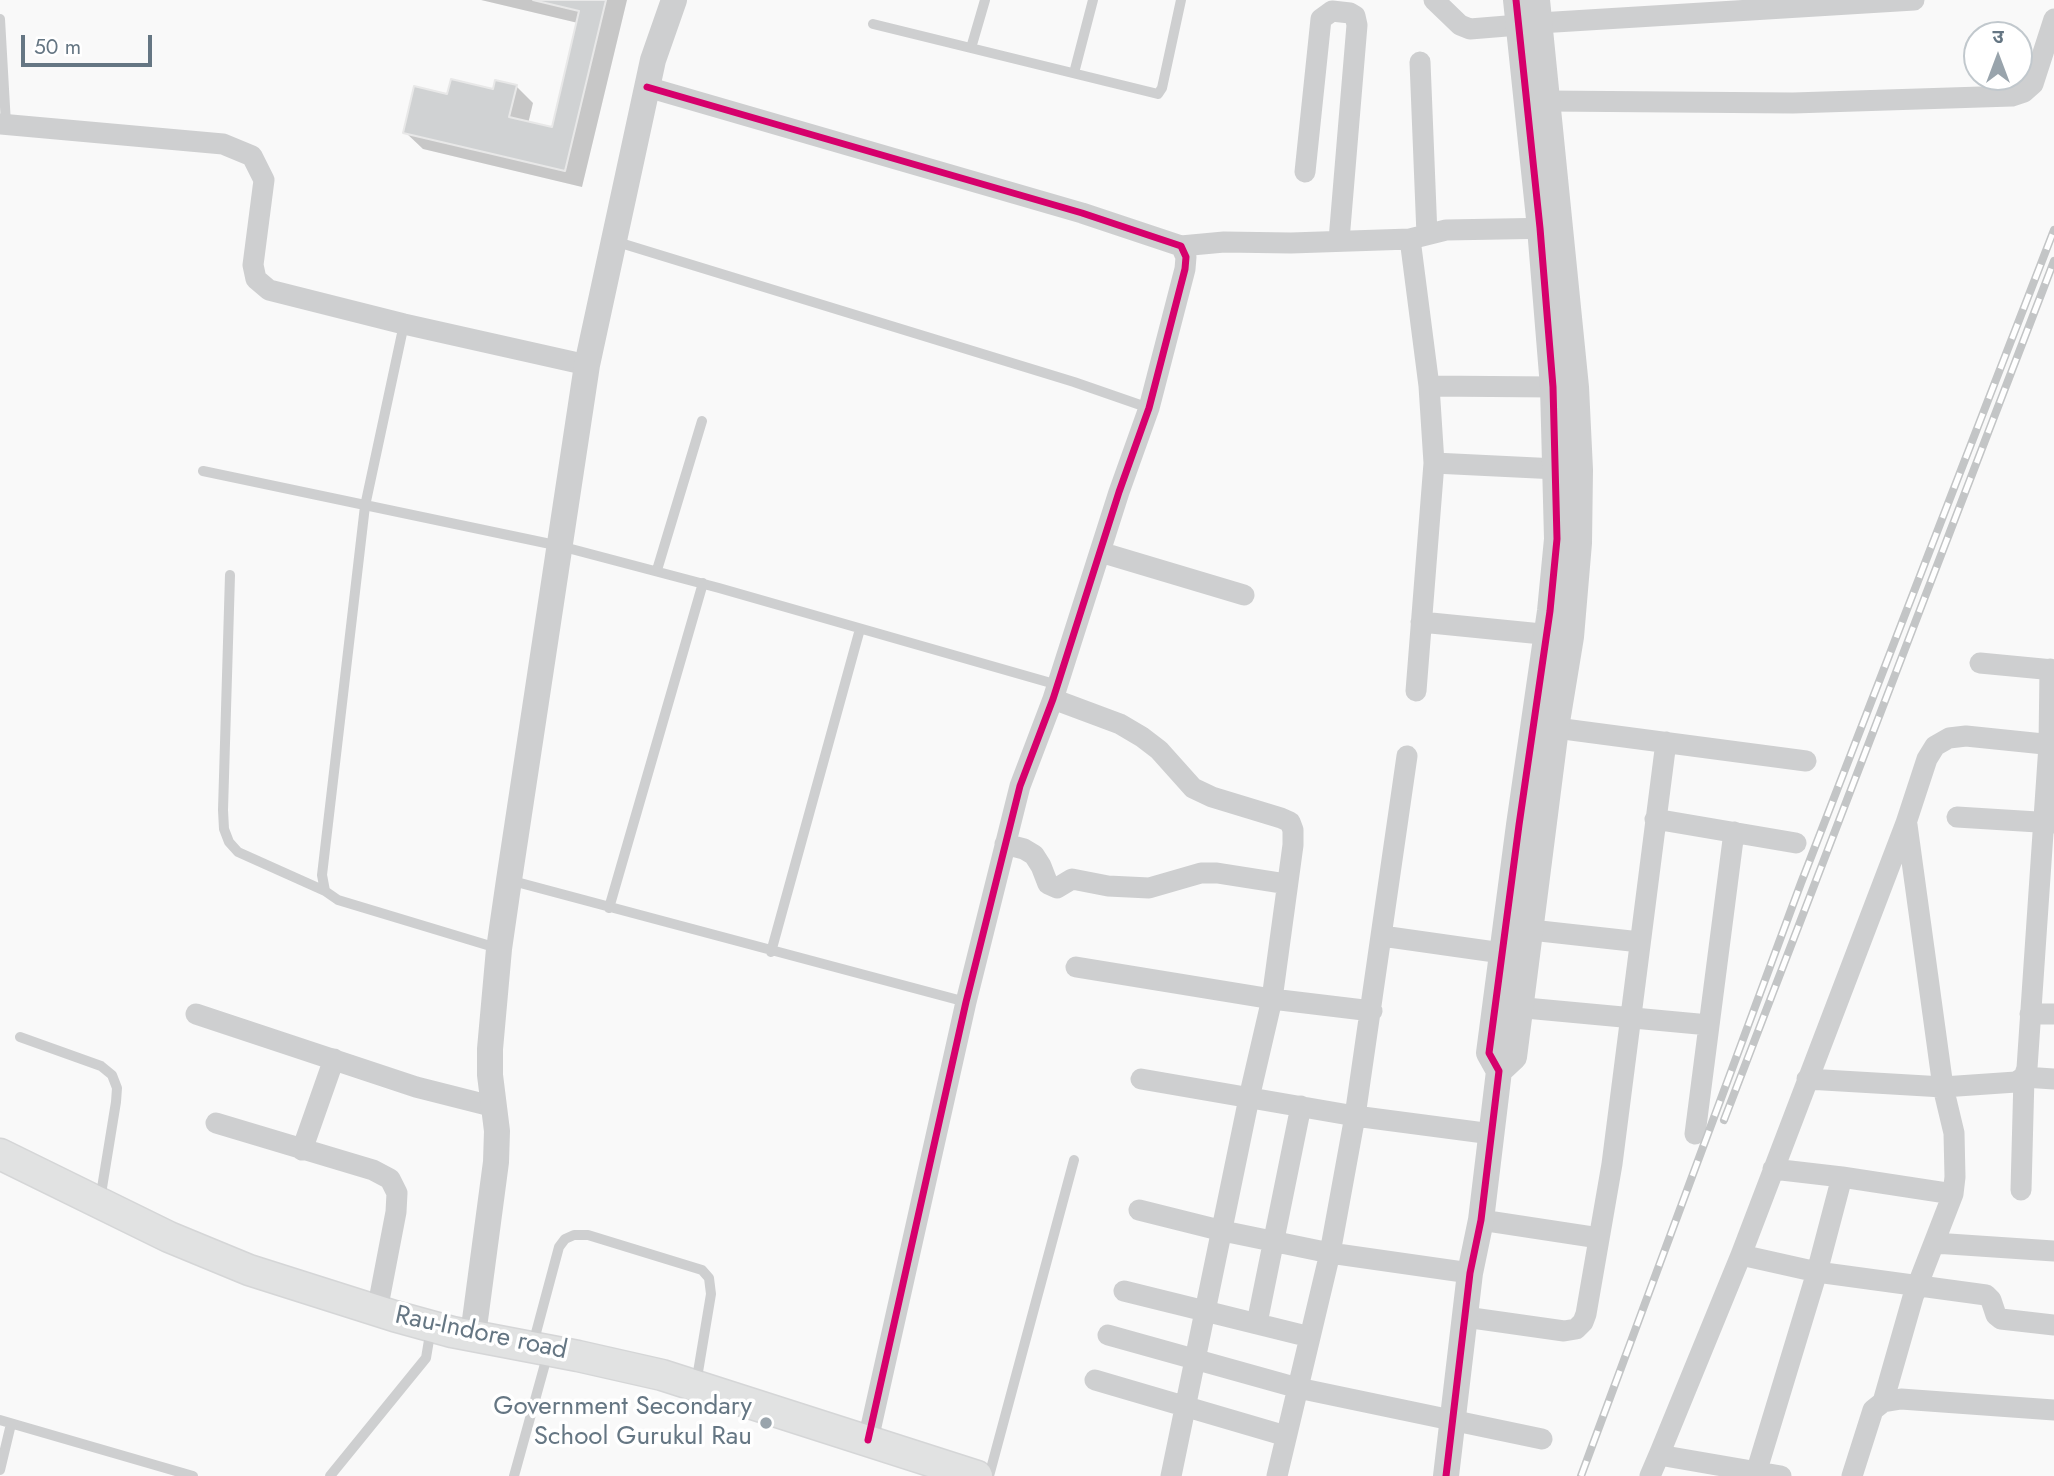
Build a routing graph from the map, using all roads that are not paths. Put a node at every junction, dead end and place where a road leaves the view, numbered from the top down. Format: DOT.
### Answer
graph roads {
  1 [pos="674,0"];
  2 [pos="985,0"];
  3 [pos="1093,0"];
  4 [pos="1181,0"];
  5 [pos="1434,0"];
  6 [pos="1914,0"];
  7 [pos="1889,1"];
  8 [pos="1807,4"];
  9 [pos="1720,7"];
  10 [pos="1528,12"];
  11 [pos="0,19"];
  12 [pos="2054,19"];
  13 [pos="873,24"];
  14 [pos="971,48"];
  15 [pos="1420,62"];
  16 [pos="1074,73"];
  17 [pos="647,87"];
  18 [pos="1548,100"];
  19 [pos="3,124"];
  20 [pos="1305,172"];
  21 [pos="1551,228"];
  22 [pos="1418,237"];
  23 [pos="1339,240"];
  24 [pos="613,241"];
  25 [pos="1181,247"];
  26 [pos="404,324"];
  27 [pos="587,365"];
  28 [pos="1429,386"];
  29 [pos="1553,387"];
  30 [pos="1149,408"];
  31 [pos="702,421"];
  32 [pos="1434,463"];
  33 [pos="1557,469"];
  34 [pos="203,471"];
  35 [pos="365,506"];
  36 [pos="560,546"];
  37 [pos="1100,552"];
  38 [pos="657,570"];
  39 [pos="230,575"];
  40 [pos="703,583"];
  41 [pos="1244,595"];
  42 [pos="1422,622"];
  43 [pos="860,629"];
  44 [pos="1559,636"];
  45 [pos="1980,663"];
  46 [pos="2052,669"];
  47 [pos="1416,691"];
  48 [pos="1056,692"];
  49 [pos="1556,728"];
  50 [pos="1666,742"];
  51 [pos="2051,745"];
  52 [pos="1407,756"];
  53 [pos="1806,761"];
  54 [pos="1957,817"];
  55 [pos="1656,819"];
  56 [pos="1906,823"];
  57 [pos="2048,823"];
  58 [pos="1734,832"];
  59 [pos="1796,843"];
  60 [pos="1005,844"];
  61 [pos="509,880"];
  62 [pos="1287,884"];
  63 [pos="325,891"];
  64 [pos="2046,902"];
  65 [pos="609,908"];
  66 [pos="1531,930"];
  67 [pos="1382,936"];
  68 [pos="1640,942"];
  69 [pos="499,949"];
  70 [pos="771,952"];
  71 [pos="1502,953"];
  72 [pos="1076,967"];
  73 [pos="1272,999"];
  74 [pos="966,1002"];
  75 [pos="1508,1006"];
  76 [pos="1372,1012"];
  77 [pos="196,1014"];
  78 [pos="2030,1014"];
  79 [pos="2054,1014"];
  80 [pos="1630,1017"];
  81 [pos="1709,1025"];
  82 [pos="20,1037"];
  83 [pos="334,1059"];
  84 [pos="2024,1077"];
  85 [pos="1140,1079"];
  86 [pos="1807,1079"];
  87 [pos="2054,1079"];
  88 [pos="1943,1087"];
  89 [pos="1249,1098"];
  90 [pos="1301,1106"];
  91 [pos="495,1107"];
  92 [pos="1355,1116"];
  93 [pos="216,1123"];
  94 [pos="1492,1134"];
  95 [pos="1695,1134"];
  96 [pos="302,1150"];
  97 [pos="0,1154"];
  98 [pos="1074,1160"];
  99 [pos="1773,1169"];
  100 [pos="1842,1177"];
  101 [pos="2021,1190"];
  102 [pos="1953,1194"];
  103 [pos="100,1203"];
  104 [pos="1139,1210"];
  105 [pos="1481,1220"];
  106 [pos="1223,1231"];
  107 [pos="1599,1238"];
  108 [pos="1275,1241"];
  109 [pos="1934,1243"];
  110 [pos="2054,1251"];
  111 [pos="1330,1252"];
  112 [pos="1741,1255"];
  113 [pos="1817,1272"];
  114 [pos="1470,1273"];
  115 [pos="1918,1284"];
  116 [pos="1124,1291"];
  117 [pos="1206,1310"];
  118 [pos="377,1311"];
  119 [pos="1465,1317"];
  120 [pos="1257,1323"];
  121 [pos="2054,1325"];
  122 [pos="431,1326"];
  123 [pos="473,1335"];
  124 [pos="1108,1335"];
  125 [pos="1310,1337"];
  126 [pos="541,1348"];
  127 [pos="1196,1361"];
  128 [pos="1095,1380"];
  129 [pos="696,1387"];
  130 [pos="1298,1388"];
  131 [pos="1883,1402"];
  132 [pos="1187,1406"];
  133 [pos="2054,1410"];
  134 [pos="1453,1420"];
  135 [pos="6,1422"];
  136 [pos="1286,1436"];
  137 [pos="1542,1439"];
  138 [pos="868,1440"];
  139 [pos="1659,1455"];
  140 [pos="0,1470"];
  141 [pos="1756,1473"];
  142 [pos="193,1476"];
  143 [pos="330,1476"];
  144 [pos="514,1476"];
  145 [pos="977,1476"];
  146 [pos="989,1476"];
  147 [pos="1171,1476"];
  148 [pos="1277,1476"];
  149 [pos="1446,1476"];
  150 [pos="1650,1476"];
  151 [pos="1781,1476"];
  152 [pos="1852,1476"];
  1 -- 17 [label="street"];
  2 -- 14 [label="lane"];
  3 -- 16 [label="lane"];
  4 -- 16 [label="lane"];
  5 -- 10 [label="street"];
  6 -- 7 [label="street"];
  7 -- 8 [label="street"];
  8 -- 9 [label="street"];
  9 -- 10 [label="street"];
  10 -- 18 [label="street"];
  10 -- 21 [label="street"];
  11 -- 19 [label="lane"];
  12 -- 18 [label="street"];
  13 -- 14 [label="lane"];
  14 -- 16 [label="lane"];
  15 -- 22 [label="street"];
  17 -- 24 [label="street"];
  17 -- 25 [label="street"];
  18 -- 21 [label="street"];
  19 -- 26 [label="street"];
  20 -- 23 [label="street"];
  21 -- 22 [label="street"];
  21 -- 29 [label="street"];
  21 -- 44 [label="street"];
  22 -- 23 [label="street"];
  22 -- 28 [label="street"];
  23 -- 25 [label="street"];
  24 -- 27 [label="street"];
  24 -- 30 [label="lane"];
  25 -- 30 [label="street"];
  26 -- 27 [label="street"];
  26 -- 35 [label="lane"];
  27 -- 36 [label="street"];
  28 -- 29 [label="street"];
  28 -- 32 [label="street"];
  29 -- 33 [label="street"];
  30 -- 37 [label="street"];
  31 -- 38 [label="lane"];
  32 -- 33 [label="street"];
  32 -- 42 [label="street"];
  33 -- 44 [label="street"];
  34 -- 35 [label="lane"];
  35 -- 36 [label="lane"];
  35 -- 63 [label="lane"];
  36 -- 38 [label="lane"];
  36 -- 61 [label="street"];
  37 -- 41 [label="street"];
  37 -- 48 [label="street"];
  38 -- 40 [label="lane"];
  39 -- 63 [label="lane"];
  40 -- 43 [label="lane"];
  40 -- 65 [label="lane"];
  42 -- 44 [label="street"];
  42 -- 47 [label="street"];
  43 -- 48 [label="lane"];
  43 -- 70 [label="lane"];
  44 -- 49 [label="street"];
  44 -- 71 [label="street"];
  45 -- 46 [label="street"];
  46 -- 51 [label="street"];
  48 -- 60 [label="street"];
  48 -- 62 [label="street"];
  49 -- 50 [label="street"];
  49 -- 66 [label="street"];
  50 -- 53 [label="street"];
  50 -- 55 [label="street"];
  51 -- 56 [label="street"];
  51 -- 57 [label="street"];
  52 -- 67 [label="street"];
  54 -- 57 [label="street"];
  55 -- 58 [label="street"];
  55 -- 68 [label="street"];
  56 -- 86 [label="street"];
  56 -- 88 [label="street"];
  57 -- 64 [label="street"];
  58 -- 59 [label="street"];
  58 -- 81 [label="street"];
  60 -- 62 [label="street"];
  60 -- 74 [label="street"];
  61 -- 65 [label="lane"];
  61 -- 69 [label="street"];
  62 -- 73 [label="street"];
  63 -- 69 [label="lane"];
  64 -- 78 [label="street"];
  65 -- 70 [label="lane"];
  66 -- 68 [label="street"];
  66 -- 75 [label="street"];
  67 -- 71 [label="street"];
  67 -- 76 [label="street"];
  68 -- 80 [label="street"];
  69 -- 91 [label="street"];
  70 -- 74 [label="lane"];
  71 -- 75 [label="street"];
  72 -- 73 [label="street"];
  73 -- 76 [label="street"];
  73 -- 89 [label="street"];
  74 -- 138 [label="street"];
  75 -- 80 [label="street"];
  75 -- 94 [label="street"];
  76 -- 92 [label="street"];
  77 -- 83 [label="street"];
  78 -- 79 [label="street"];
  78 -- 84 [label="street"];
  80 -- 81 [label="street"];
  80 -- 107 [label="street"];
  81 -- 95 [label="street"];
  82 -- 103 [label="lane"];
  83 -- 91 [label="street"];
  83 -- 96 [label="street"];
  84 -- 87 [label="street"];
  84 -- 88 [label="street"];
  84 -- 101 [label="street"];
  85 -- 89 [label="street"];
  86 -- 88 [label="street"];
  86 -- 99 [label="street"];
  88 -- 102 [label="street"];
  89 -- 90 [label="street"];
  89 -- 106 [label="street"];
  90 -- 92 [label="street"];
  90 -- 108 [label="street"];
  91 -- 123 [label="street"];
  92 -- 94 [label="street"];
  92 -- 111 [label="street"];
  93 -- 96 [label="street"];
  94 -- 105 [label="street"];
  96 -- 118 [label="street"];
  97 -- 103 [label="main road, Rau-Indore road"];
  98 -- 146 [label="lane"];
  99 -- 100 [label="street"];
  99 -- 112 [label="street"];
  100 -- 102 [label="street"];
  100 -- 113 [label="street"];
  102 -- 109 [label="street"];
  103 -- 118 [label="main road, Rau-Indore road"];
  104 -- 106 [label="street"];
  105 -- 107 [label="street"];
  105 -- 114 [label="street"];
  106 -- 108 [label="street"];
  106 -- 117 [label="street"];
  107 -- 119 [label="street"];
  108 -- 111 [label="street"];
  108 -- 120 [label="street"];
  109 -- 110 [label="street"];
  109 -- 115 [label="street"];
  111 -- 114 [label="street"];
  111 -- 125 [label="street"];
  112 -- 113 [label="street"];
  112 -- 139 [label="street"];
  113 -- 115 [label="street"];
  113 -- 141 [label="street"];
  114 -- 119 [label="street"];
  115 -- 121 [label="street"];
  115 -- 131 [label="street"];
  116 -- 117 [label="street"];
  117 -- 120 [label="street"];
  117 -- 127 [label="street"];
  118 -- 122 [label="main road, Rau-Indore road"];
  119 -- 134 [label="street"];
  120 -- 125 [label="street"];
  122 -- 123 [label="main road, Rau-Indore road"];
  122 -- 143 [label="lane"];
  123 -- 126 [label="main road, Rau-Indore road"];
  124 -- 127 [label="street"];
  125 -- 130 [label="street"];
  126 -- 129 [label="main road, Rau-Indore road"];
  126 -- 129 [label="lane"];
  126 -- 144 [label="lane"];
  127 -- 130 [label="street"];
  127 -- 132 [label="street"];
  128 -- 132 [label="street"];
  129 -- 138 [label="main road, Rau-Indore road"];
  130 -- 134 [label="street"];
  130 -- 136 [label="street"];
  131 -- 133 [label="street"];
  131 -- 152 [label="street"];
  132 -- 136 [label="street"];
  132 -- 147 [label="street"];
  134 -- 137 [label="street"];
  134 -- 149 [label="street"];
  135 -- 140 [label="lane"];
  135 -- 142 [label="lane"];
  136 -- 148 [label="street"];
  138 -- 145 [label="main road, Rau-Indore road"];
  139 -- 141 [label="street"];
  139 -- 150 [label="street"];
  141 -- 151 [label="street"];
}
